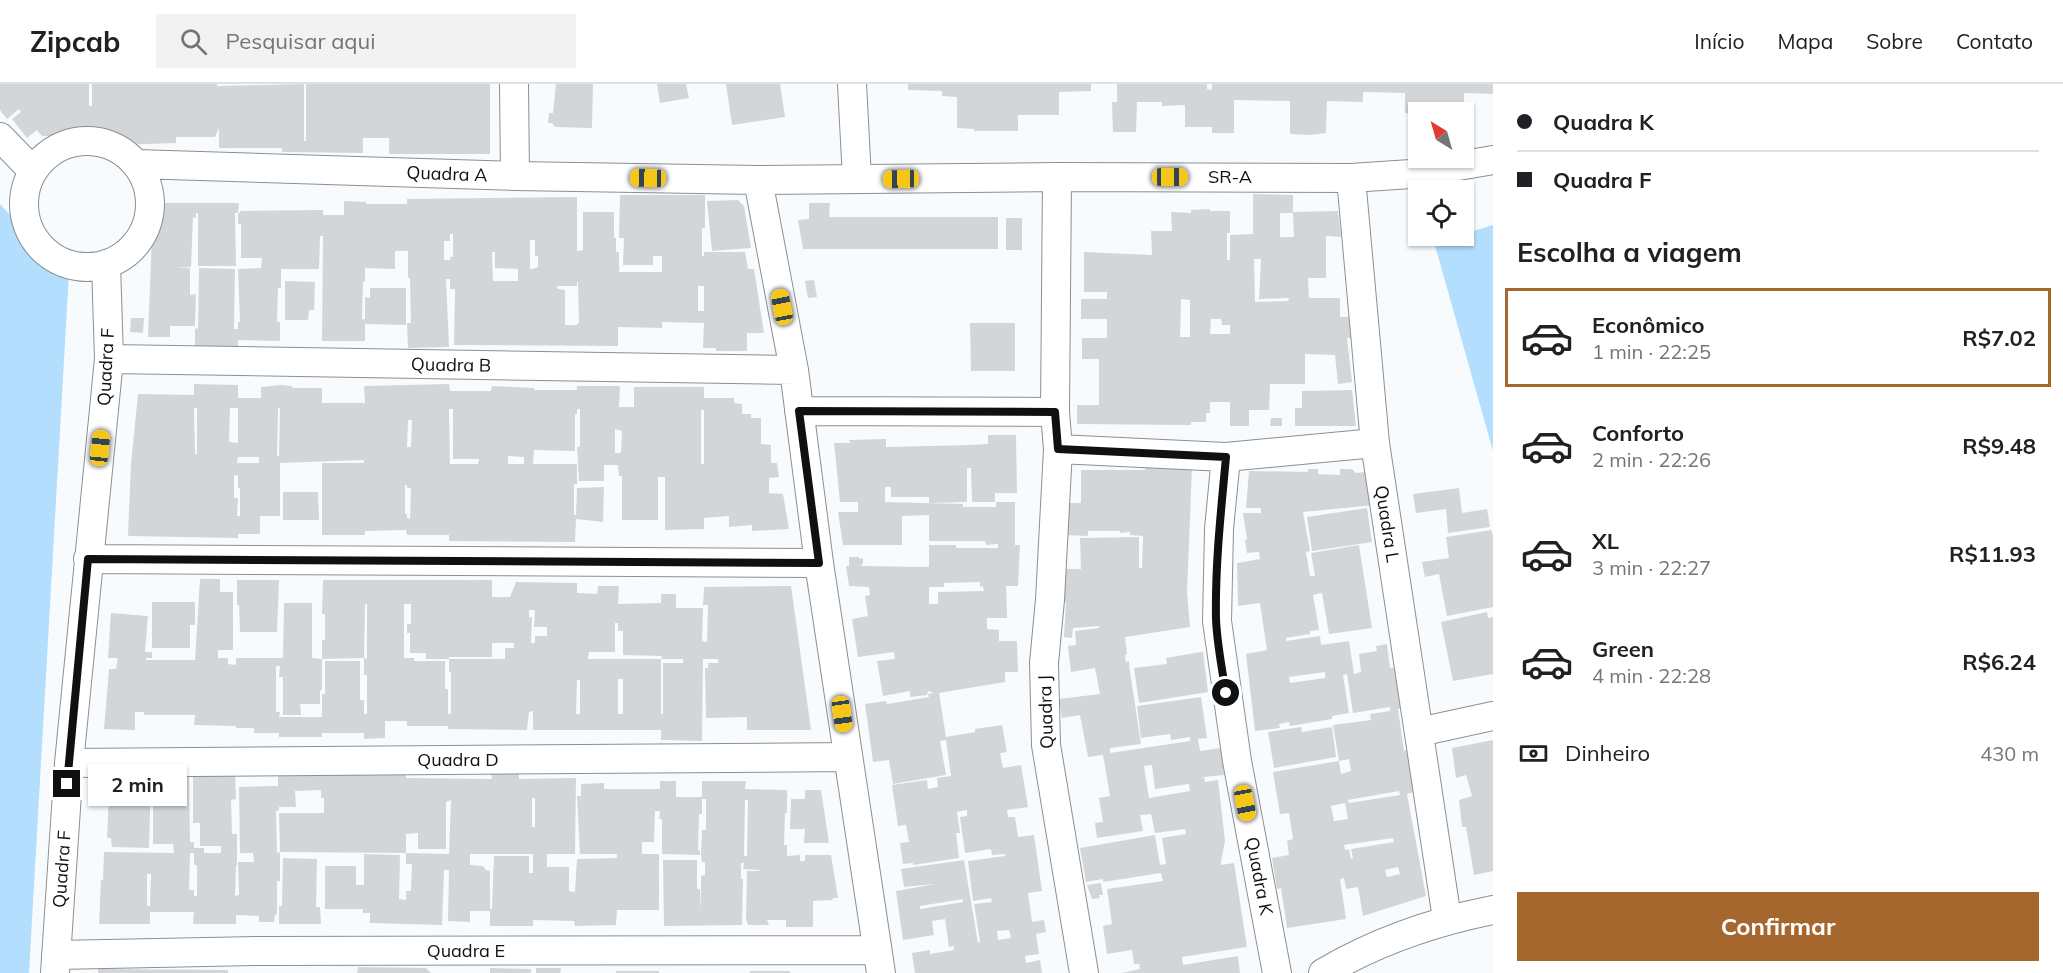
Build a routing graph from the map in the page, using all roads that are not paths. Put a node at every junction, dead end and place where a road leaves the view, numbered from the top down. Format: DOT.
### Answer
graph roads {
  1 [pos="514,84"];
  2 [pos="852,84"];
  3 [pos="0,137"];
  4 [pos="1493,160"];
  5 [pos="136,164"];
  6 [pos="33,171"];
  7 [pos="515,176"];
  8 [pos="1057,177"];
  9 [pos="1352,178"];
  10 [pos="857,179"];
  11 [pos="758,180"];
  12 [pos="106,264"];
  13 [pos="109,359"];
  14 [pos="794,370"];
  15 [pos="799,411"];
  16 [pos="1055,412"];
  17 [pos="1374,443"];
  18 [pos="1058,449"];
  19 [pos="1226,457"];
  20 [pos="88,559"];
  21 [pos="819,563"];
  22 [pos="1493,716"];
  23 [pos="1419,732"];
  24 [pos="848,757"];
  25 [pos="69,763"];
  26 [pos="1493,910"];
  27 [pos="1448,919"];
  28 [pos="259,962"];
  29 [pos="448,962"];
  30 [pos="879,962"];
  31 [pos="56,964"];
  32 [pos="1084,973"];
  33 [pos="1277,973"];
  34 [pos="1323,973"];
  1 -- 7 [label="street"];
  2 -- 10 [label="street"];
  3 -- 6 [label="street"];
  4 -- 9 [label="street, SR-A"];
  5 -- 6 [label="street"];
  5 -- 7 [label="street, Quadra A"];
  5 -- 12 [label="street"];
  6 -- 12 [label="street"];
  7 -- 11 [label="street, Quadra A"];
  8 -- 9 [label="street, SR-A"];
  8 -- 10 [label="street, SR-A"];
  8 -- 16 [label="street, Quadra J"];
  9 -- 17 [label="street, Quadra L"];
  10 -- 11 [label="street, SR-A"];
  11 -- 14 [label="street"];
  12 -- 13 [label="street, Quadra F"];
  13 -- 14 [label="street, Quadra B"];
  13 -- 20 [label="street, Quadra F"];
  14 -- 15 [label="street"];
  15 -- 16 [label="street"];
  15 -- 21 [label="street"];
  16 -- 18 [label="street, Quadra J"];
  17 -- 19 [label="street"];
  17 -- 23 [label="street, Quadra L"];
  18 -- 19 [label="street"];
  18 -- 32 [label="street, Quadra J"];
  19 -- 33 [label="street, Quadra K"];
  20 -- 21 [label="street"];
  20 -- 25 [label="street, Quadra F"];
  21 -- 24 [label="street"];
  22 -- 23 [label="street"];
  23 -- 27 [label="street, Quadra L"];
  24 -- 25 [label="street, Quadra D"];
  24 -- 30 [label="street"];
  25 -- 31 [label="street, Quadra F"];
  26 -- 27 [label="street"];
  27 -- 34 [label="street"];
  28 -- 29 [label="street, Quadra E"];
  28 -- 31 [label="street, Quadra E"];
  29 -- 30 [label="street, Quadra E"];
}
